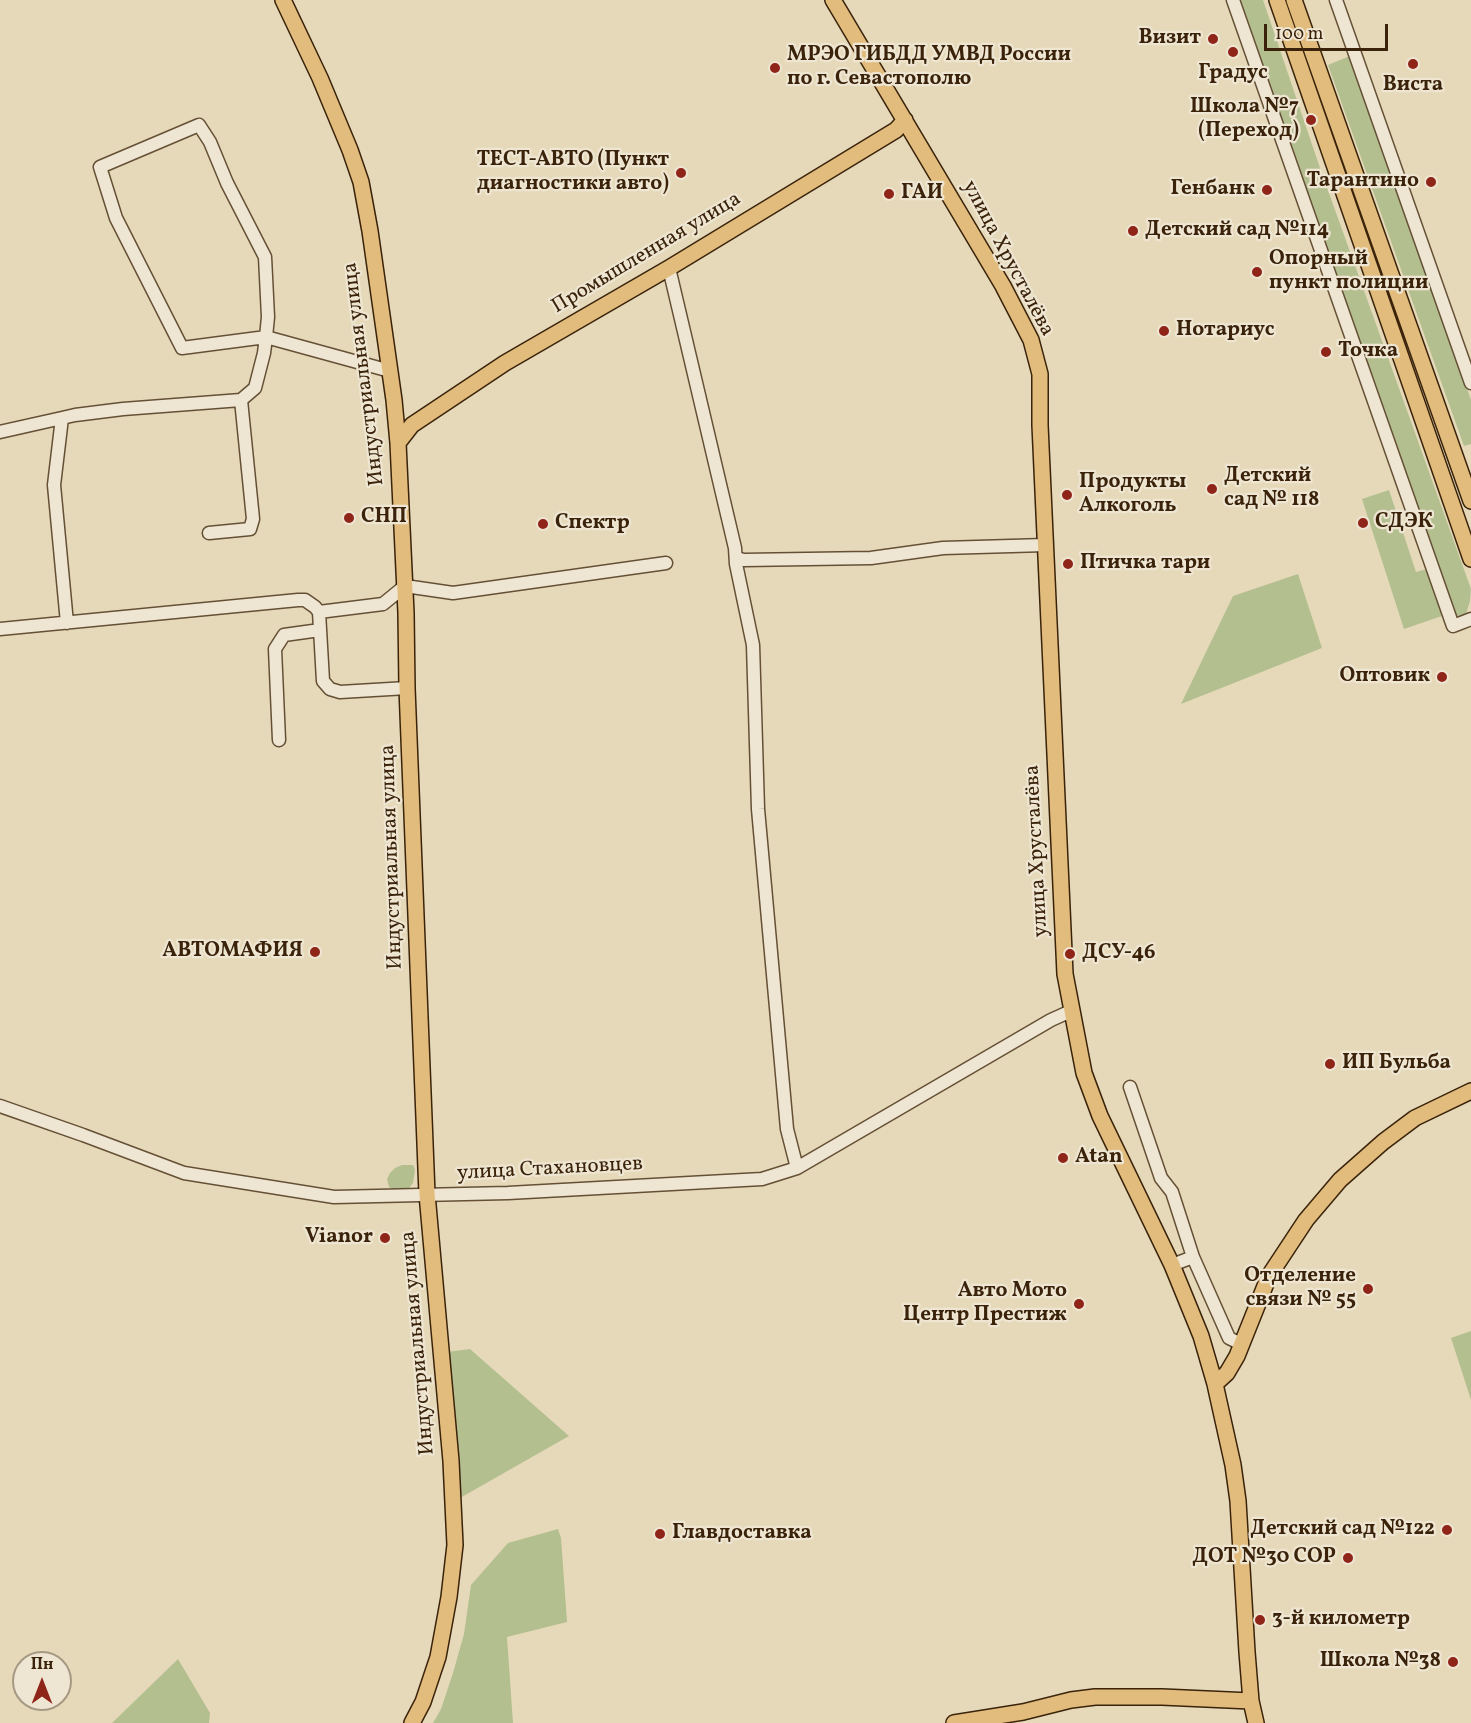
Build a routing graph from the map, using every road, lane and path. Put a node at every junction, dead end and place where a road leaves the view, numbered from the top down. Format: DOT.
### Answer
graph roads {
  1 [pos="283,0"];
  2 [pos="833,0"];
  3 [pos="1233,0"];
  4 [pos="1277,0"];
  5 [pos="1294,0"];
  6 [pos="1336,0"];
  7 [pos="905,120"];
  8 [pos="669,268"];
  9 [pos="266,337"];
  10 [pos="390,371"];
  11 [pos="1471,383"];
  12 [pos="241,400"];
  13 [pos="394,400"];
  14 [pos="62,418"];
  15 [pos="412,425"];
  16 [pos="0,432"];
  17 [pos="398,442"];
  18 [pos="1471,501"];
  19 [pos="209,533"];
  20 [pos="1046,545"];
  21 [pos="735,558"];
  22 [pos="1471,559"];
  23 [pos="666,563"];
  24 [pos="405,586"];
  25 [pos="383,604"];
  26 [pos="319,612"];
  27 [pos="406,614"];
  28 [pos="1471,619"];
  29 [pos="67,623"];
  30 [pos="0,629"];
  31 [pos="320,630"];
  32 [pos="407,688"];
  33 [pos="279,740"];
  34 [pos="1071,1011"];
  35 [pos="1130,1087"];
  36 [pos="1471,1091"];
  37 [pos="0,1106"];
  38 [pos="797,1168"];
  39 [pos="427,1194"];
  40 [pos="1193,1257"];
  41 [pos="1172,1265"];
  42 [pos="1241,1344"];
  43 [pos="1215,1383"];
  44 [pos="1251,1701"];
  45 [pos="412,1723"];
  46 [pos="954,1723"];
  47 [pos="1256,1723"];
  1 -- 10 [label="main road, Индустриальная улица"];
  2 -- 7 [label="main road, улица Хрусталёва"];
  3 -- 28 [label="street"];
  4 -- 22 [label="main road"];
  5 -- 18 [label="main road"];
  6 -- 11 [label="street"];
  7 -- 8 [label="main road, Промышленная улица"];
  7 -- 20 [label="main road, улица Хрусталёва"];
  8 -- 15 [label="main road, Промышленная улица"];
  8 -- 21 [label="street"];
  9 -- 9 [label="street"];
  9 -- 10 [label="street"];
  9 -- 12 [label="street"];
  10 -- 13 [label="main road, Индустриальная улица"];
  12 -- 14 [label="street"];
  12 -- 19 [label="street"];
  13 -- 15 [label="main road"];
  13 -- 17 [label="main road, Индустриальная улица"];
  14 -- 16 [label="street"];
  14 -- 29 [label="street"];
  15 -- 17 [label="main road, Промышленная улица"];
  17 -- 24 [label="main road, Индустриальная улица"];
  20 -- 21 [label="street"];
  20 -- 34 [label="main road, улица Хрусталёва"];
  21 -- 38 [label="street"];
  23 -- 24 [label="street"];
  24 -- 25 [label="street"];
  24 -- 27 [label="main road, Индустриальная улица"];
  25 -- 26 [label="street"];
  25 -- 27 [label="street"];
  26 -- 29 [label="street"];
  26 -- 31 [label="street"];
  27 -- 32 [label="main road, Индустриальная улица"];
  29 -- 30 [label="street"];
  31 -- 32 [label="street"];
  31 -- 33 [label="street"];
  32 -- 39 [label="main road, Индустриальная улица"];
  34 -- 38 [label="street, улица Стахановцев"];
  34 -- 41 [label="main road, улица Хрусталёва"];
  35 -- 40 [label="street"];
  36 -- 42 [label="main road"];
  37 -- 39 [label="street, улица Стахановцев"];
  38 -- 39 [label="street, улица Стахановцев"];
  39 -- 45 [label="main road, Индустриальная улица"];
  40 -- 41 [label="street"];
  40 -- 42 [label="street"];
  41 -- 43 [label="main road, улица Хрусталёва"];
  42 -- 43 [label="main road"];
  43 -- 44 [label="main road, улица Хрусталёва"];
  44 -- 46 [label="main road"];
  44 -- 47 [label="main road, улица Хрусталёва"];
}
